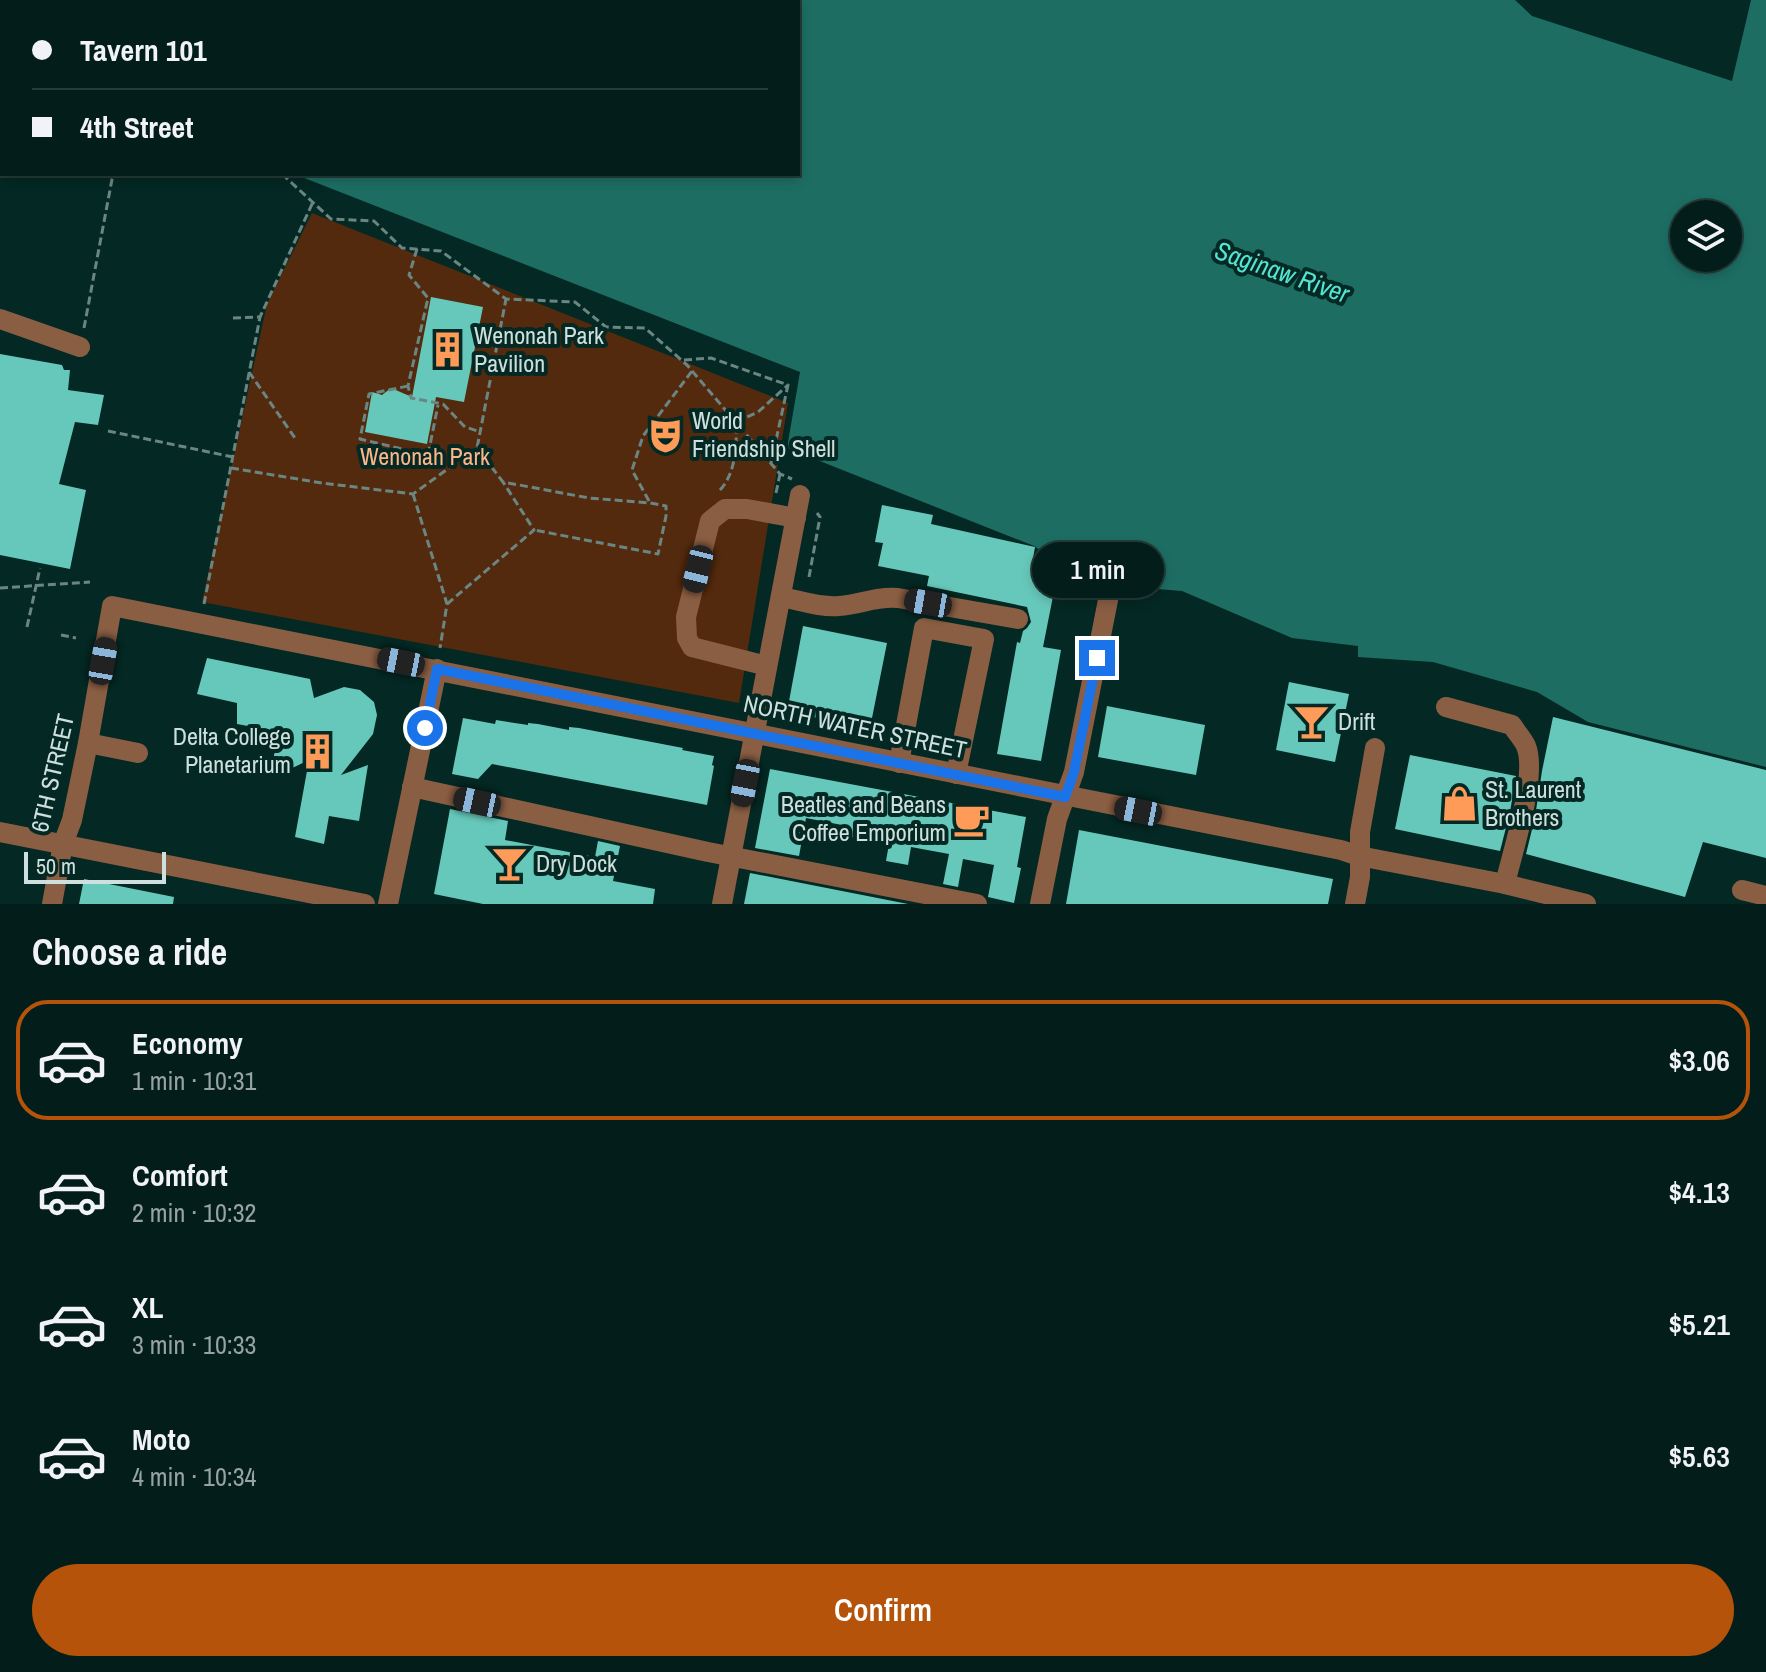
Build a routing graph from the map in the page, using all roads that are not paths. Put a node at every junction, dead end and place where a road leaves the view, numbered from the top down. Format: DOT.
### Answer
graph roads {
  1 [pos="0,319"];
  2 [pos="80,347"];
  3 [pos="804,494"];
  4 [pos="796,518"];
  5 [pos="781,597"];
  6 [pos="1108,600"];
  7 [pos="112,606"];
  8 [pos="1018,619"];
  9 [pos="767,666"];
  10 [pos="437,669"];
  11 [pos="1446,707"];
  12 [pos="755,733"];
  13 [pos="88,743"];
  14 [pos="1375,748"];
  15 [pos="138,753"];
  16 [pos="899,763"];
  17 [pos="956,774"];
  18 [pos="412,787"];
  19 [pos="1065,797"];
  20 [pos="0,832"];
  21 [pos="63,844"];
  22 [pos="731,856"];
  23 [pos="1359,856"];
  24 [pos="1505,884"];
  25 [pos="1742,890"];
  26 [pos="1766,896"];
  27 [pos="52,904"];
  28 [pos="365,904"];
  29 [pos="388,904"];
  30 [pos="722,904"];
  31 [pos="977,904"];
  32 [pos="1040,904"];
  33 [pos="1355,904"];
  34 [pos="1586,904"];
  1 -- 2 [label="street"];
  3 -- 4 [label="street"];
  4 -- 5 [label="street"];
  4 -- 9 [label="street"];
  5 -- 8 [label="street"];
  5 -- 9 [label="street"];
  6 -- 19 [label="street"];
  7 -- 10 [label="street, NORTH WATER STREET"];
  7 -- 13 [label="street, 6TH STREET"];
  9 -- 12 [label="street"];
  10 -- 12 [label="street, NORTH WATER STREET"];
  10 -- 18 [label="street"];
  11 -- 24 [label="street"];
  12 -- 16 [label="street, NORTH WATER STREET"];
  12 -- 22 [label="street"];
  13 -- 15 [label="street"];
  13 -- 21 [label="street, 6TH STREET"];
  14 -- 23 [label="street"];
  16 -- 17 [label="street, NORTH WATER STREET"];
  16 -- 17 [label="street"];
  17 -- 19 [label="street, NORTH WATER STREET"];
  18 -- 22 [label="street"];
  18 -- 29 [label="street"];
  19 -- 23 [label="street, NORTH WATER STREET"];
  19 -- 32 [label="street"];
  20 -- 21 [label="street"];
  21 -- 27 [label="street, 6TH STREET"];
  21 -- 28 [label="street"];
  22 -- 30 [label="street"];
  22 -- 31 [label="street"];
  23 -- 24 [label="street, NORTH WATER STREET"];
  23 -- 33 [label="street"];
  24 -- 34 [label="street, NORTH WATER STREET"];
  25 -- 26 [label="street"];
}
